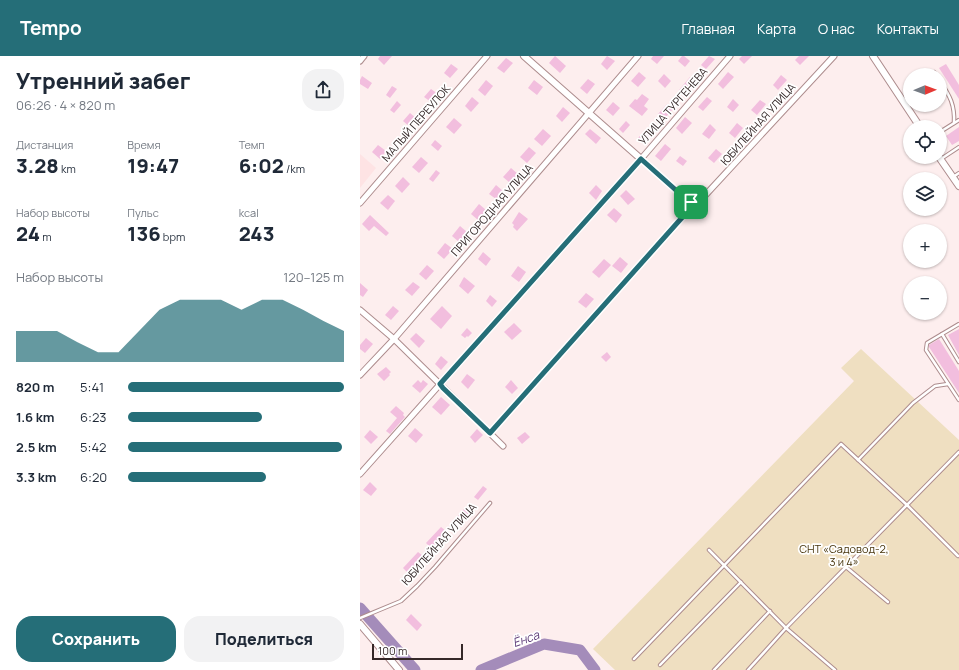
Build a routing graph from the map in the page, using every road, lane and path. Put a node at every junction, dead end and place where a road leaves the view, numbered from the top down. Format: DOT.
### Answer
graph roads {
  1 [pos="364,56"];
  2 [pos="487,56"];
  3 [pos="524,56"];
  4 [pos="638,56"];
  5 [pos="730,56"];
  6 [pos="834,56"];
  7 [pos="873,56"];
  8 [pos="360,61"];
  9 [pos="947,92"];
  10 [pos="589,112"];
  11 [pos="915,120"];
  12 [pos="959,120"];
  13 [pos="954,123"];
  14 [pos="947,128"];
  15 [pos="959,147"];
  16 [pos="947,154"];
  17 [pos="641,159"];
  18 [pos="944,164"];
  19 [pos="959,173"];
  20 [pos="953,177"];
  21 [pos="959,186"];
  22 [pos="360,203"];
  23 [pos="695,203"];
  24 [pos="360,310"];
  25 [pos="959,324"];
  26 [pos="942,334"];
  27 [pos="394,339"];
  28 [pos="959,362"];
  29 [pos="360,375"];
  30 [pos="440,384"];
  31 [pos="948,384"];
  32 [pos="959,400"];
  33 [pos="490,433"];
  34 [pos="503,446"];
  35 [pos="959,452"];
  36 [pos="858,460"];
  37 [pos="360,474"];
  38 [pos="490,503"];
  39 [pos="907,505"];
  40 [pos="709,550"];
  41 [pos="958,556"];
  42 [pos="724,565"];
  43 [pos="846,567"];
  44 [pos="742,582"];
  45 [pos="888,602"];
  46 [pos="770,611"];
  47 [pos="360,618"];
  48 [pos="360,624"];
  49 [pos="786,628"];
  50 [pos="634,659"];
  51 [pos="660,665"];
  52 [pos="398,670"];
  53 [pos="714,670"];
  54 [pos="748,670"];
  55 [pos="835,670"];
  1 -- 8 [label="street"];
  2 -- 22 [label="street, МАЛЫЙ ПЕРЕУЛОК"];
  3 -- 10 [label="street"];
  4 -- 10 [label="street, ПРИГОРОДНАЯ УЛИЦА"];
  5 -- 17 [label="street, УЛИЦА ТУРГЕНЕВА"];
  6 -- 23 [label="street, ЮБИЛЕЙНАЯ УЛИЦА"];
  7 -- 11 [label="street"];
  9 -- 13 [label="lane"];
  10 -- 17 [label="street"];
  10 -- 27 [label="street, ПРИГОРОДНАЯ УЛИЦА"];
  12 -- 13 [label="lane"];
  13 -- 14 [label="lane"];
  15 -- 16 [label="lane"];
  17 -- 23 [label="street"];
  17 -- 30 [label="street, УЛИЦА ТУРГЕНЕВА"];
  18 -- 20 [label="street"];
  19 -- 20 [label="lane"];
  20 -- 21 [label="street"];
  23 -- 33 [label="lane"];
  24 -- 27 [label="street"];
  25 -- 26 [label="lane"];
  26 -- 28 [label="lane"];
  26 -- 31 [label="lane"];
  27 -- 29 [label="street, ПРИГОРОДНАЯ УЛИЦА"];
  27 -- 30 [label="street"];
  30 -- 33 [label="street"];
  30 -- 37 [label="street, УЛИЦА ТУРГЕНЕВА"];
  31 -- 32 [label="lane"];
  31 -- 36 [label="lane"];
  33 -- 34 [label="street"];
  35 -- 39 [label="lane"];
  36 -- 39 [label="lane"];
  36 -- 42 [label="lane"];
  38 -- 47 [label="lane, ЮБИЛЕЙНАЯ УЛИЦА"];
  39 -- 41 [label="lane"];
  39 -- 43 [label="lane"];
  40 -- 42 [label="lane"];
  42 -- 44 [label="lane"];
  42 -- 50 [label="lane"];
  43 -- 45 [label="lane"];
  43 -- 49 [label="lane"];
  44 -- 46 [label="lane"];
  44 -- 51 [label="lane"];
  46 -- 49 [label="lane"];
  46 -- 53 [label="lane"];
  48 -- 52 [label="street"];
  49 -- 54 [label="lane"];
  49 -- 55 [label="lane"];
}
